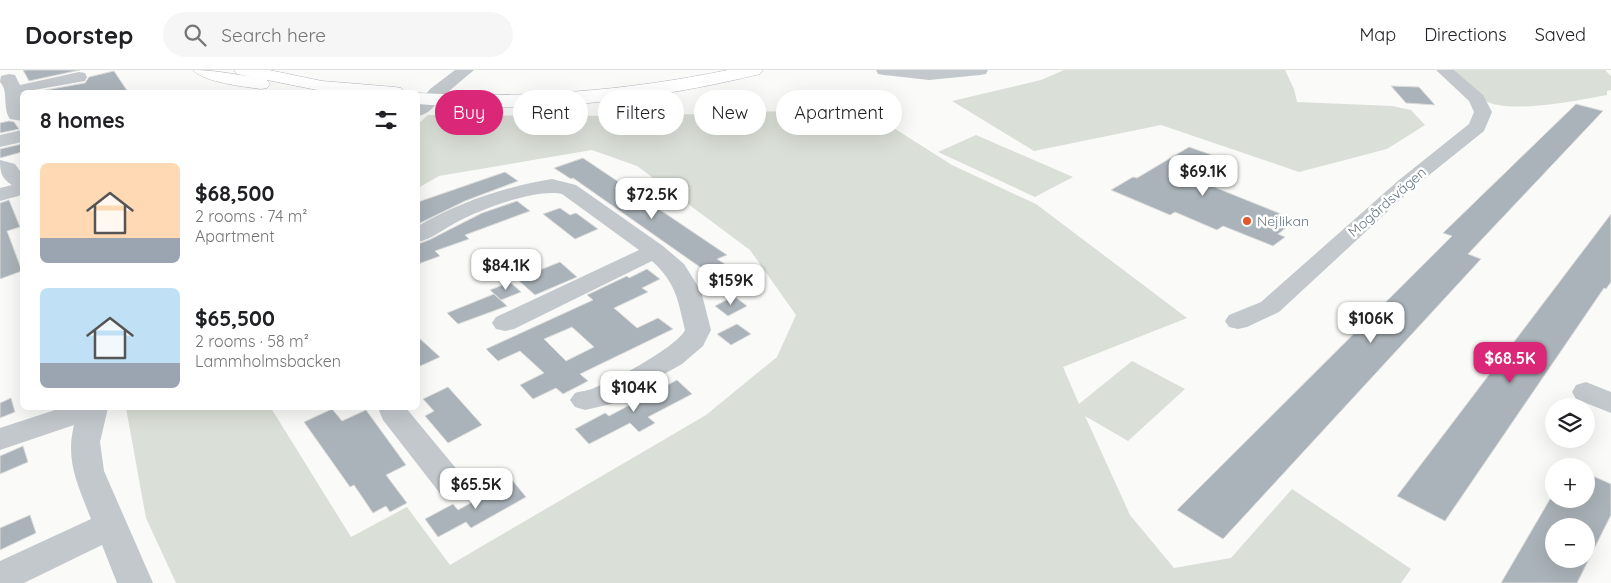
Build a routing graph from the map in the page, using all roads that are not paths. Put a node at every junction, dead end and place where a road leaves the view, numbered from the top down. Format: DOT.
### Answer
graph roads {
  1 [pos="202,70"];
  2 [pos="243,70"];
  3 [pos="466,70"];
  4 [pos="725,70"];
  5 [pos="754,70"];
  6 [pos="884,70"];
  7 [pos="980,70"];
  8 [pos="1444,70"];
  9 [pos="79,77"];
  10 [pos="0,81"];
  11 [pos="305,90"];
  12 [pos="371,90"];
  13 [pos="15,91"];
  14 [pos="424,99"];
  15 [pos="13,117"];
  16 [pos="20,136"];
  17 [pos="0,141"];
  18 [pos="0,166"];
  19 [pos="17,191"];
  20 [pos="420,234"];
  21 [pos="655,251"];
  22 [pos="1238,321"];
  23 [pos="505,323"];
  24 [pos="585,400"];
  25 [pos="86,410"];
  26 [pos="92,410"];
  27 [pos="392,410"];
  28 [pos="0,439"];
  29 [pos="454,487"];
  30 [pos="110,525"];
  31 [pos="0,578"];
  32 [pos="135,583"];
  1 -- 11 [label="main road"];
  2 -- 12 [label="main road"];
  3 -- 14 [label="street"];
  4 -- 14 [label="main road"];
  5 -- 14 [label="main road"];
  6 -- 7 [label="street"];
  8 -- 22 [label="street, Mogårdsvägen"];
  9 -- 13 [label="street"];
  10 -- 13 [label="street"];
  13 -- 15 [label="street"];
  16 -- 17 [label="street"];
  18 -- 19 [label="street"];
  20 -- 21 [label="street"];
  21 -- 23 [label="street"];
  21 -- 24 [label="street"];
  25 -- 28 [label="street"];
  26 -- 30 [label="street"];
  27 -- 29 [label="street"];
  30 -- 31 [label="street"];
  30 -- 32 [label="street"];
}
